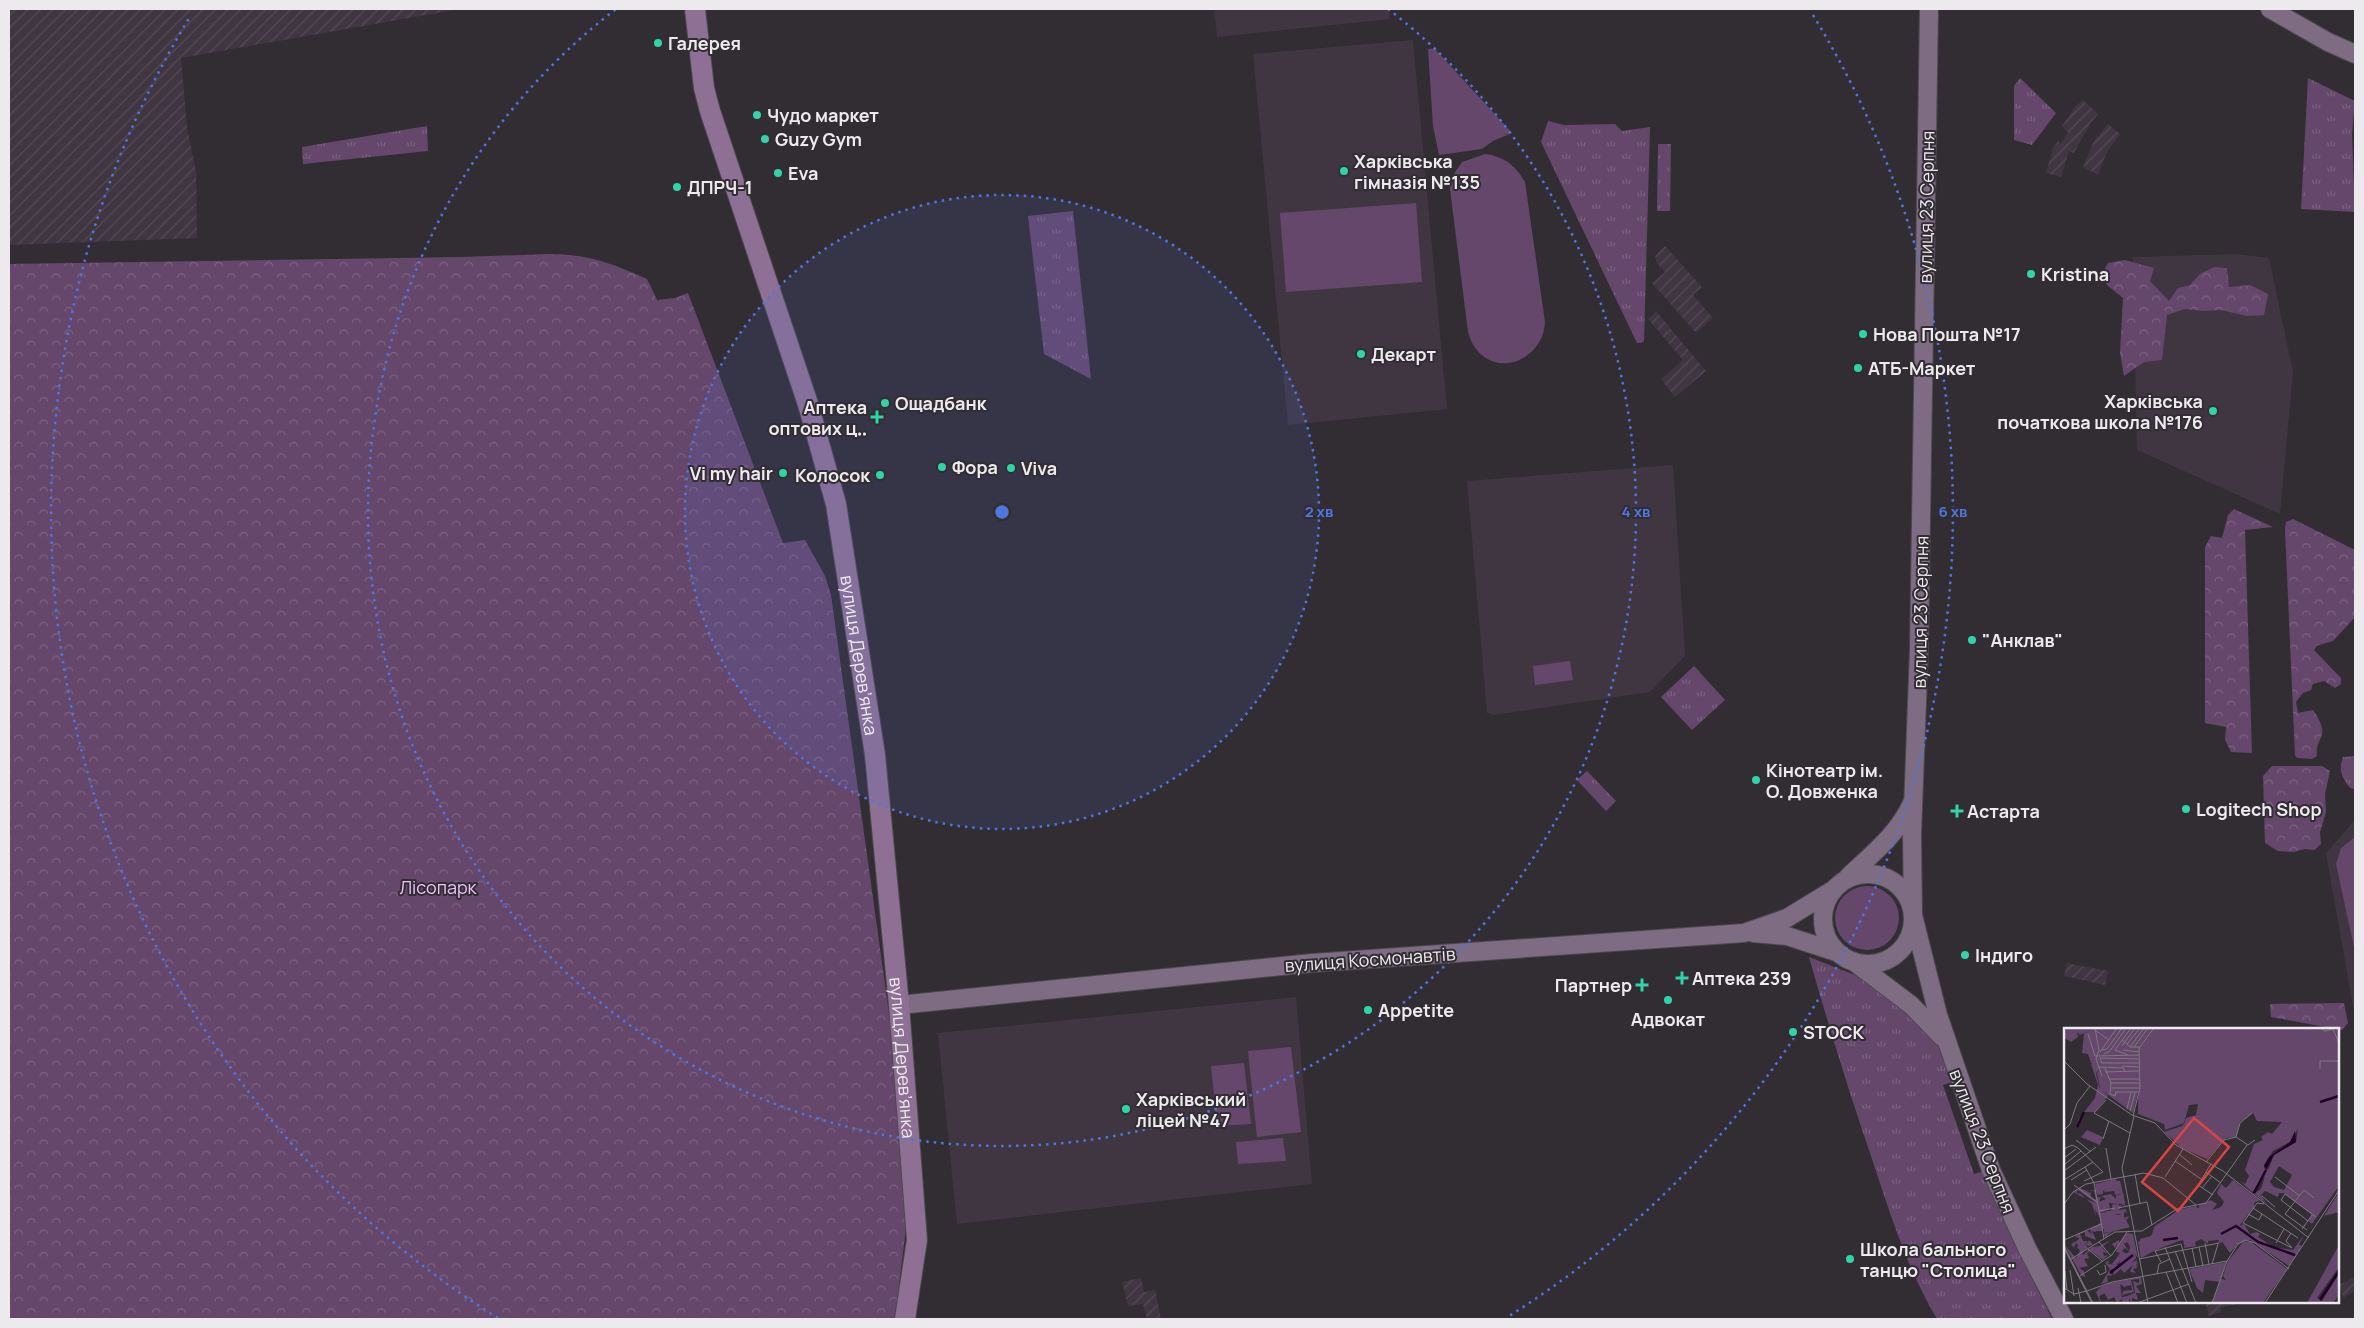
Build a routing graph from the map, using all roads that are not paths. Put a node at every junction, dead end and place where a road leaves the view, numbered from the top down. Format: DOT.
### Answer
graph roads {
  1 [pos="695,9"];
  2 [pos="1929,9"];
  3 [pos="2270,9"];
  4 [pos="2355,54"];
  5 [pos="1914,800"];
  6 [pos="1846,879"];
  7 [pos="1833,890"];
  8 [pos="1913,915"];
  9 [pos="1744,933"];
  10 [pos="1846,957"];
  11 [pos="899,1005"];
  12 [pos="1946,1042"];
  13 [pos="905,1319"];
  14 [pos="2064,1319"];
  1 -- 11 [label="main road, вулиця Дерев’янка"];
  2 -- 5 [label="street, вулиця 23 Серпня"];
  3 -- 4 [label="street"];
  5 -- 6 [label="street"];
  5 -- 8 [label="street, вулиця 23 Серпня"];
  6 -- 7 [label="street, вулиця 23 Серпня"];
  6 -- 8 [label="street, вулиця 23 Серпня"];
  7 -- 9 [label="street, вулиця Космонавтів"];
  7 -- 10 [label="street, вулиця 23 Серпня"];
  8 -- 10 [label="street, вулиця 23 Серпня"];
  8 -- 12 [label="street, вулиця 23 Серпня"];
  9 -- 10 [label="street, вулиця 23 Серпня"];
  9 -- 11 [label="street, вулиця Космонавтів"];
  10 -- 12 [label="street, вулиця 23 Серпня"];
  11 -- 13 [label="main road, вулиця Дерев’янка"];
  12 -- 14 [label="street, вулиця 23 Серпня"];
}
